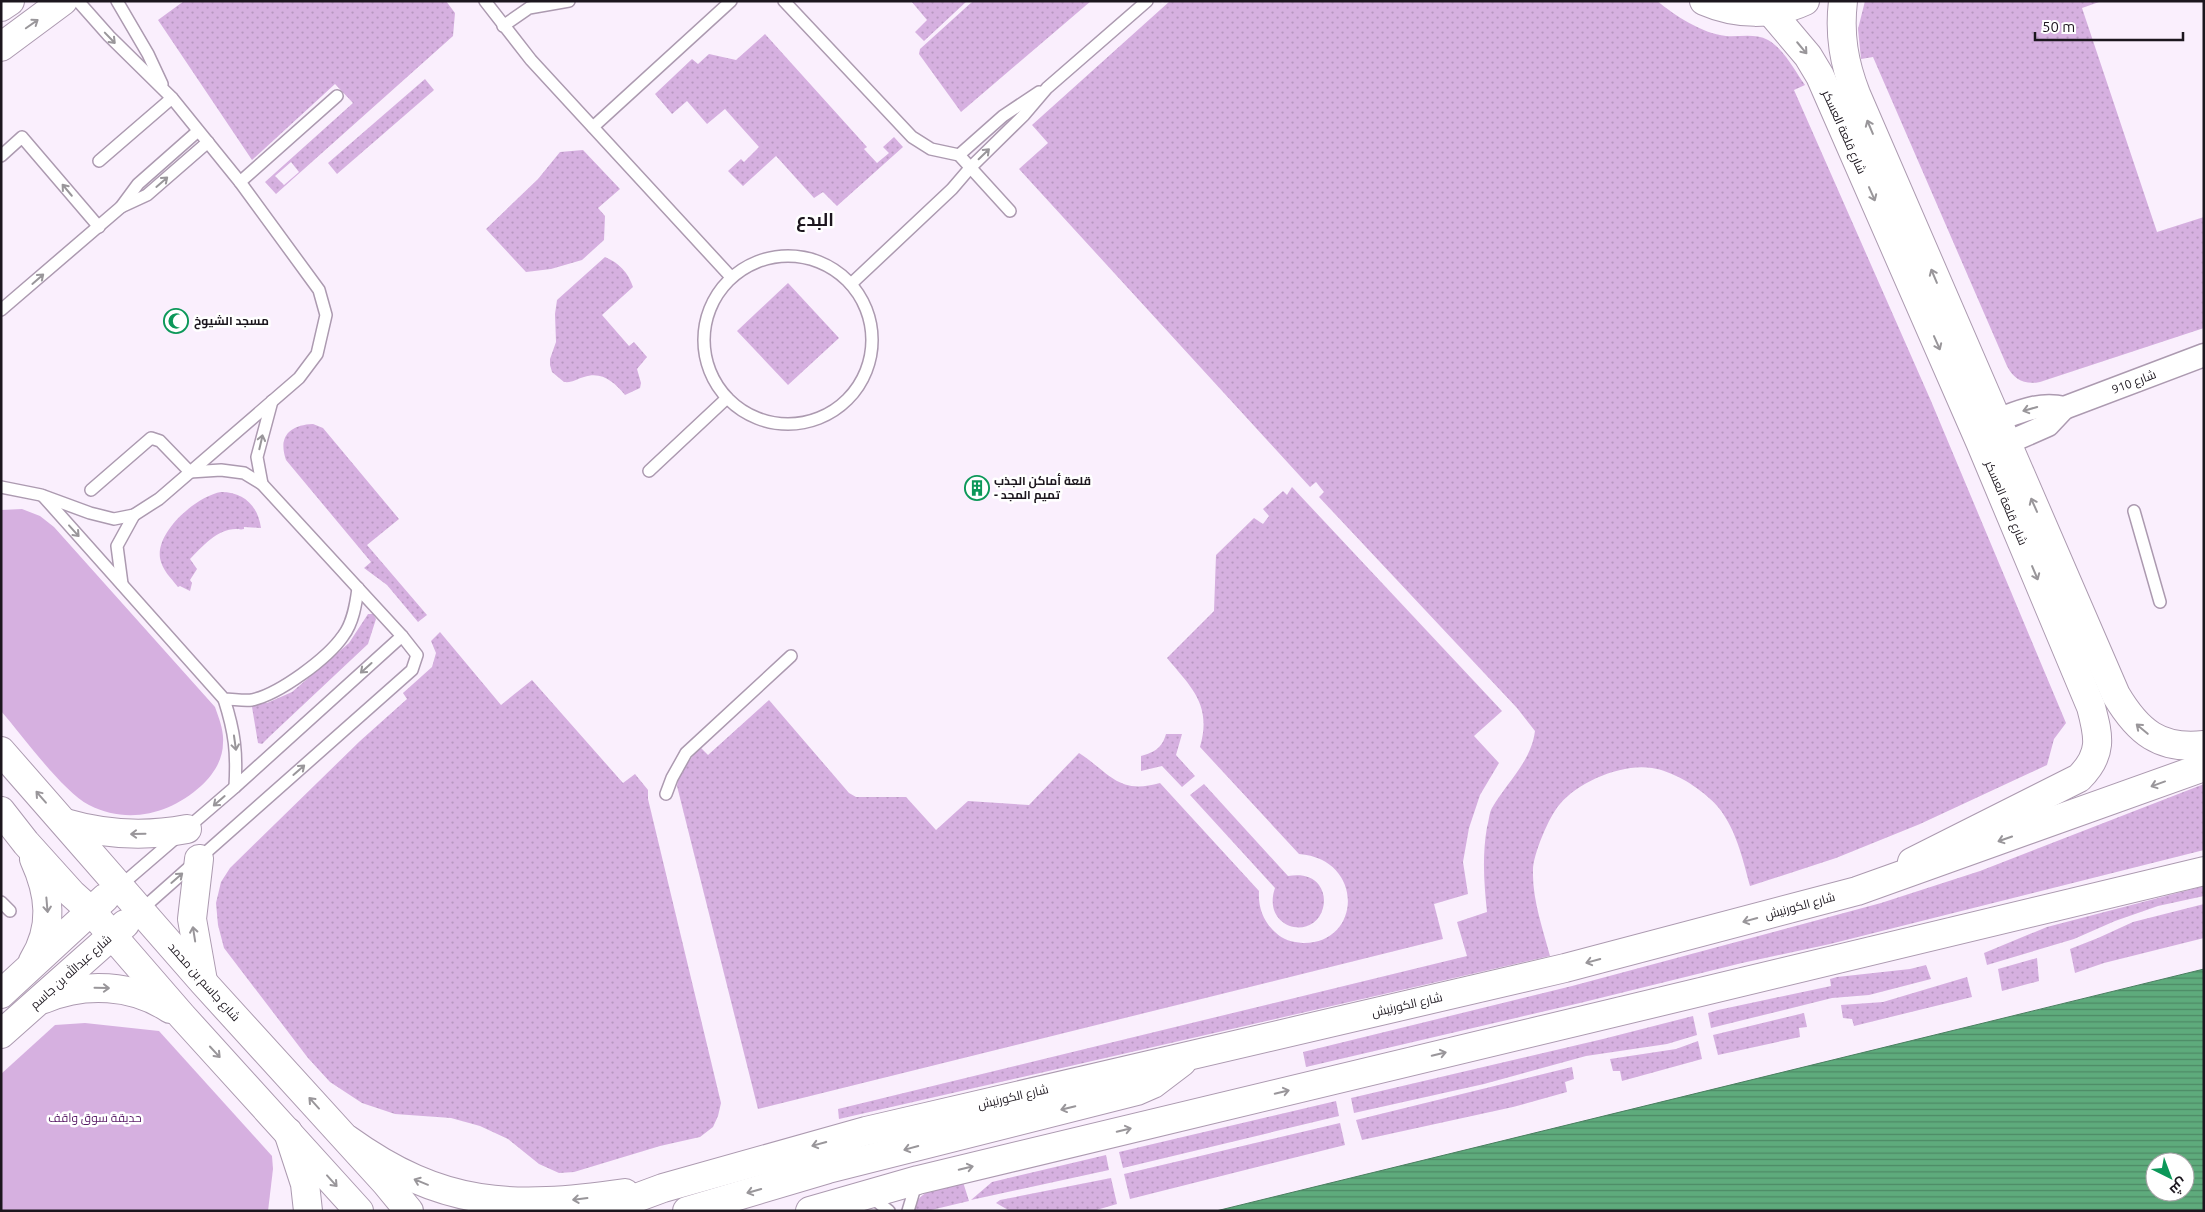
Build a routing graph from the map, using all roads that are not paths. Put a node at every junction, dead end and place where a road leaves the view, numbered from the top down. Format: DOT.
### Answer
graph roads {
  1 [pos="10,1"];
  2 [pos="63,1"];
  3 [pos="78,1"];
  4 [pos="117,1"];
  5 [pos="485,1"];
  6 [pos="569,1"];
  7 [pos="731,1"];
  8 [pos="784,1"];
  9 [pos="1146,1"];
  10 [pos="1704,1"];
  11 [pos="1805,1"];
  12 [pos="1843,1"];
  13 [pos="1,7"];
  14 [pos="1770,11"];
  15 [pos="502,26"];
  16 [pos="1,47"];
  17 [pos="163,88"];
  18 [pos="1047,88"];
  19 [pos="337,96"];
  20 [pos="172,98"];
  21 [pos="593,127"];
  22 [pos="198,131"];
  23 [pos="208,142"];
  24 [pos="959,155"];
  25 [pos="1,156"];
  26 [pos="99,161"];
  27 [pos="970,168"];
  28 [pos="240,182"];
  29 [pos="121,207"];
  30 [pos="1010,211"];
  31 [pos="99,227"];
  32 [pos="731,277"];
  33 [pos="851,284"];
  34 [pos="1,310"];
  35 [pos="2204,355"];
  36 [pos="727,398"];
  37 [pos="272,401"];
  38 [pos="1997,435"];
  39 [pos="649,471"];
  40 [pos="190,472"];
  41 [pos="262,484"];
  42 [pos="1,487"];
  43 [pos="91,490"];
  44 [pos="41,495"];
  45 [pos="2134,511"];
  46 [pos="134,515"];
  47 [pos="122,584"];
  48 [pos="358,588"];
  49 [pos="2160,602"];
  50 [pos="402,636"];
  51 [pos="791,656"];
  52 [pos="224,699"];
  53 [pos="2204,744"];
  54 [pos="1,751"];
  55 [pos="2204,767"];
  56 [pos="235,788"];
  57 [pos="666,794"];
  58 [pos="1,811"];
  59 [pos="65,823"];
  60 [pos="187,829"];
  61 [pos="26,843"];
  62 [pos="199,859"];
  63 [pos="2204,871"];
  64 [pos="120,886"];
  65 [pos="1857,891"];
  66 [pos="1,902"];
  67 [pos="141,910"];
  68 [pos="91,911"];
  69 [pos="10,912"];
  70 [pos="112,936"];
  71 [pos="25,973"];
  72 [pos="203,982"];
  73 [pos="1,994"];
  74 [pos="38,1001"];
  75 [pos="182,1016"];
  76 [pos="1,1034"];
  77 [pos="1191,1055"];
  78 [pos="288,1132"];
  79 [pos="347,1139"];
  80 [pos="918,1180"];
  81 [pos="663,1188"];
  82 [pos="866,1194"];
  83 [pos="308,1211"];
  84 [pos="359,1211"];
  85 [pos="409,1211"];
  86 [pos="601,1211"];
  87 [pos="687,1211"];
  88 [pos="810,1211"];
  89 [pos="888,1211"];
  90 [pos="908,1211"];
  1 -- 13 [label="main road"];
  16 -- 2 [label="main road, one-way"];
  3 -- 17 [label="lane, one-way"];
  4 -- 17 [label="lane"];
  5 -- 15 [label="lane"];
  6 -- 15 [label="lane"];
  7 -- 21 [label="lane"];
  8 -- 24 [label="lane"];
  9 -- 18 [label="lane"];
  10 -- 14 [label="main road"];
  11 -- 14 [label="main road"];
  38 -- 12 [label="main road, شارع قلعة العسكر, one-way"];
  14 -- 38 [label="main road, شارع قلعة العسكر, one-way"];
  15 -- 21 [label="lane"];
  17 -- 20 [label="lane"];
  18 -- 24 [label="lane"];
  27 -- 18 [label="lane, one-way"];
  19 -- 28 [label="lane"];
  20 -- 22 [label="lane"];
  20 -- 26 [label="lane"];
  21 -- 32 [label="lane"];
  22 -- 23 [label="lane"];
  22 -- 29 [label="lane"];
  23 -- 28 [label="lane"];
  29 -- 23 [label="lane, one-way"];
  24 -- 27 [label="lane"];
  31 -- 25 [label="lane, one-way"];
  27 -- 30 [label="lane"];
  27 -- 33 [label="lane"];
  28 -- 37 [label="lane"];
  29 -- 31 [label="lane"];
  34 -- 31 [label="lane, one-way"];
  32 -- 33 [label="lane"];
  32 -- 36 [label="lane"];
  33 -- 36 [label="lane"];
  35 -- 38 [label="street, شارع 910"];
  36 -- 39 [label="lane"];
  37 -- 40 [label="lane"];
  41 -- 37 [label="lane, one-way"];
  53 -- 38 [label="main road, شارع قلعة العسكر, one-way"];
  38 -- 65 [label="main road, شارع قلعة العسكر, one-way"];
  40 -- 41 [label="lane"];
  40 -- 43 [label="lane"];
  40 -- 46 [label="lane"];
  41 -- 48 [label="lane"];
  42 -- 44 [label="lane"];
  44 -- 46 [label="lane"];
  44 -- 47 [label="lane, one-way"];
  45 -- 49 [label="lane"];
  46 -- 47 [label="lane"];
  47 -- 52 [label="lane"];
  48 -- 50 [label="lane"];
  48 -- 52 [label="lane"];
  50 -- 56 [label="lane, one-way"];
  62 -- 50 [label="lane, one-way"];
  51 -- 57 [label="lane"];
  52 -- 56 [label="lane, one-way"];
  59 -- 54 [label="main road, شارع جاسم بن محمد, one-way"];
  55 -- 65 [label="main road, شارع الكورنيش, one-way"];
  56 -- 60 [label="lane, one-way"];
  58 -- 61 [label="main road"];
  60 -- 59 [label="main road, one-way"];
  59 -- 64 [label="main road, شارع جاسم بن محمد"];
  60 -- 64 [label="lane"];
  61 -- 68 [label="main road"];
  61 -- 71 [label="main road, one-way"];
  67 -- 62 [label="lane, one-way"];
  72 -- 62 [label="main road, one-way"];
  80 -- 63 [label="main road, one-way"];
  64 -- 67 [label="main road, شارع جاسم بن محمد"];
  64 -- 68 [label="main road"];
  65 -- 77 [label="main road, شارع الكورنيش, one-way"];
  66 -- 69 [label="lane"];
  67 -- 70 [label="main road, شارع عبدالله بن جاسم"];
  67 -- 72 [label="main road, شارع جاسم بن محمد"];
  68 -- 70 [label="main road"];
  68 -- 71 [label="main road"];
  70 -- 74 [label="main road, شارع عبدالله بن جاسم"];
  70 -- 75 [label="main road"];
  71 -- 73 [label="main road"];
  79 -- 72 [label="main road, شارع جاسم بن محمد, one-way"];
  74 -- 75 [label="main road, one-way"];
  74 -- 76 [label="main road, شارع عبدالله بن جاسم"];
  75 -- 78 [label="main road, one-way"];
  77 -- 81 [label="main road, شارع الكورنيش, one-way"];
  77 -- 87 [label="main road, one-way"];
  78 -- 83 [label="main road"];
  78 -- 84 [label="main road, one-way"];
  81 -- 79 [label="main road, one-way"];
  79 -- 85 [label="main road, شارع جاسم بن محمد"];
  80 -- 82 [label="main road"];
  80 -- 90 [label="lane"];
  81 -- 86 [label="main road, شارع الكورنيش"];
  82 -- 88 [label="main road"];
  82 -- 89 [label="lane"];
}
